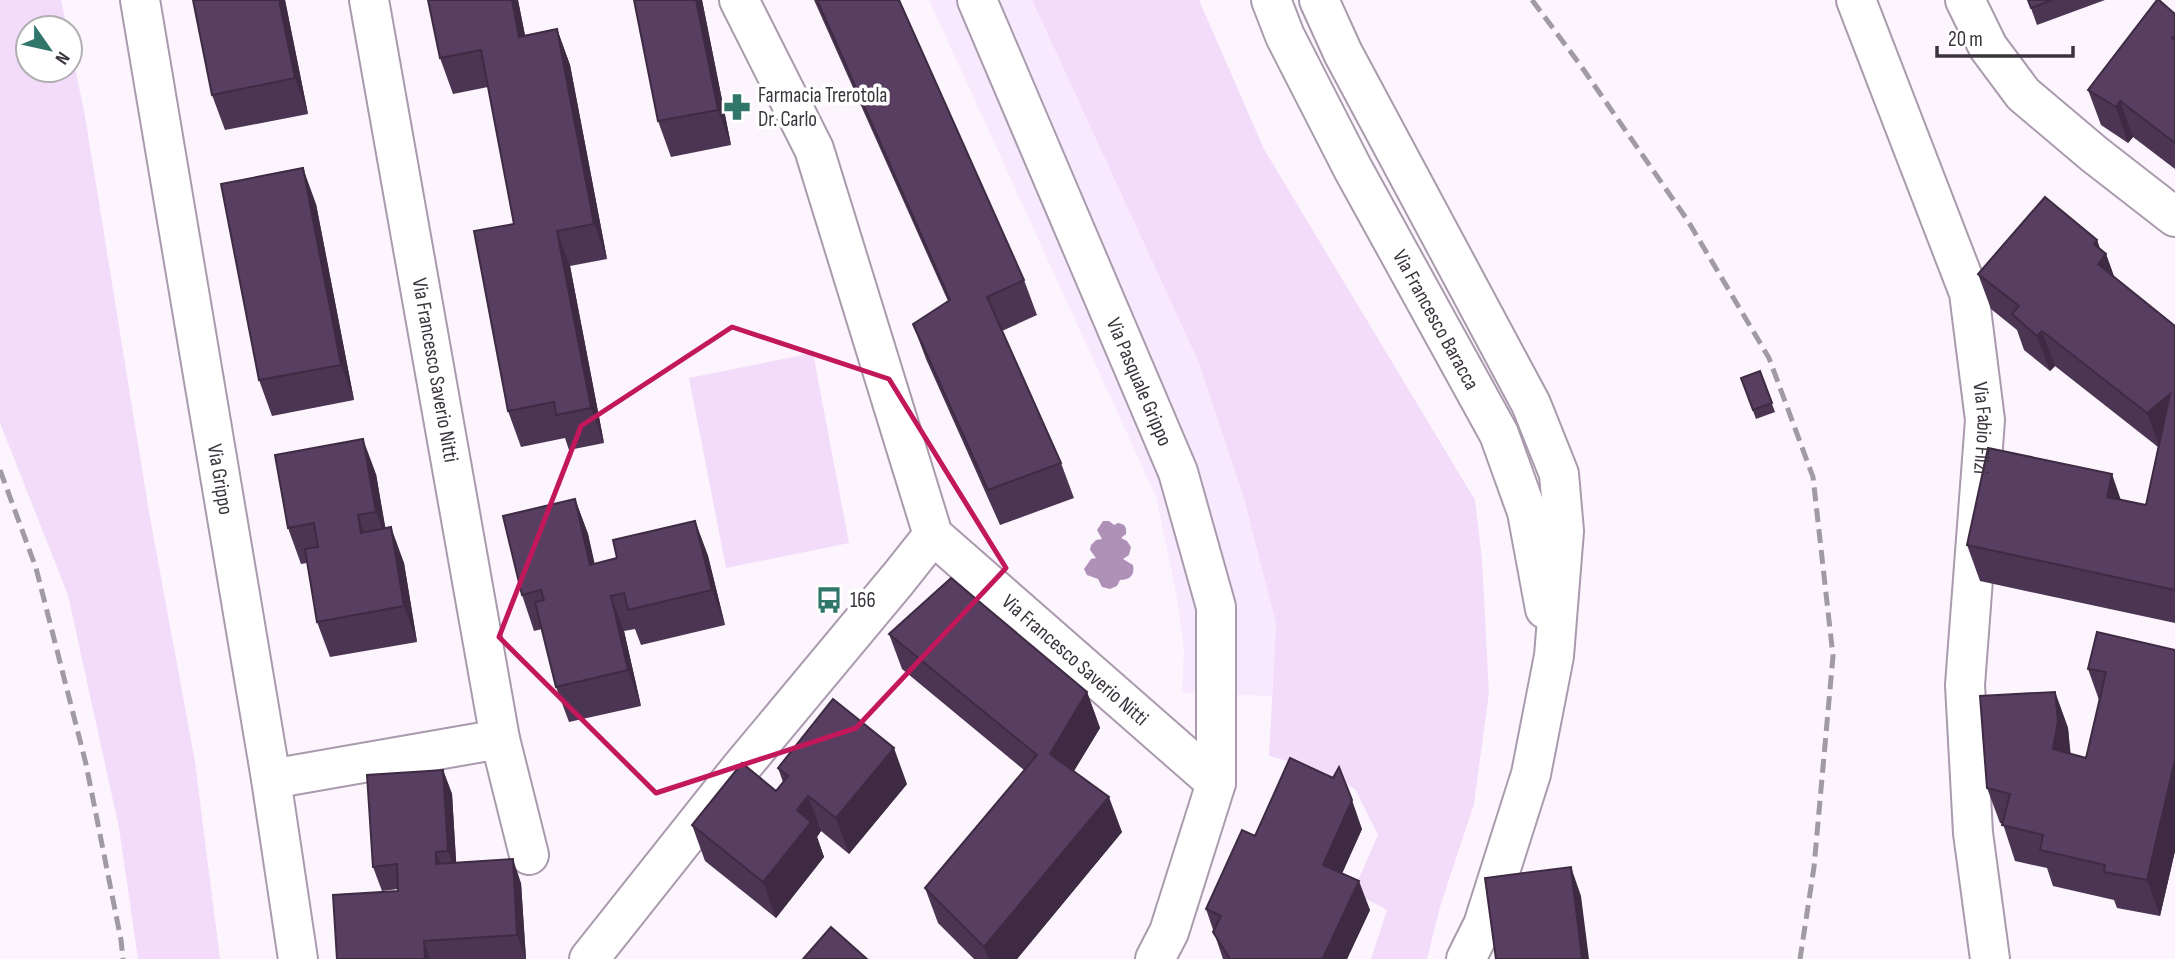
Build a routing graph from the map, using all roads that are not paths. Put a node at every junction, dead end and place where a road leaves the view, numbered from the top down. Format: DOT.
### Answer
graph roads {
  1 [pos="140,0"];
  2 [pos="369,0"];
  3 [pos="738,0"];
  4 [pos="977,0"];
  5 [pos="1271,0"];
  6 [pos="1319,0"];
  7 [pos="1856,0"];
  8 [pos="1965,0"];
  9 [pos="2175,217"];
  10 [pos="933,535"];
  11 [pos="1554,656"];
  12 [pos="500,739"];
  13 [pos="271,779"];
  14 [pos="1216,783"];
  15 [pos="529,855"];
  16 [pos="1485,942"];
  17 [pos="298,959"];
  18 [pos="589,959"];
  19 [pos="1155,959"];
  20 [pos="1466,959"];
  21 [pos="1990,959"];
  1 -- 13 [label="street, Via Grippo"];
  2 -- 12 [label="street, Via Francesco Saverio Nitti"];
  3 -- 10 [label="street"];
  4 -- 14 [label="street, Via Pasquale Grippo"];
  5 -- 11 [label="street, Via Francesco Baracca"];
  6 -- 11 [label="street, Via Francesco Baracca"];
  7 -- 21 [label="street, Via Fabio Filzi"];
  8 -- 9 [label="street"];
  10 -- 14 [label="street, Via Francesco Saverio Nitti"];
  10 -- 18 [label="street"];
  11 -- 16 [label="street, Via Francesco Baracca"];
  12 -- 13 [label="street"];
  12 -- 15 [label="street, Via Francesco Saverio Nitti"];
  13 -- 17 [label="street, Via Grippo"];
  14 -- 19 [label="street, Via Pasquale Grippo"];
  16 -- 20 [label="street, Via Francesco Baracca"];
}
